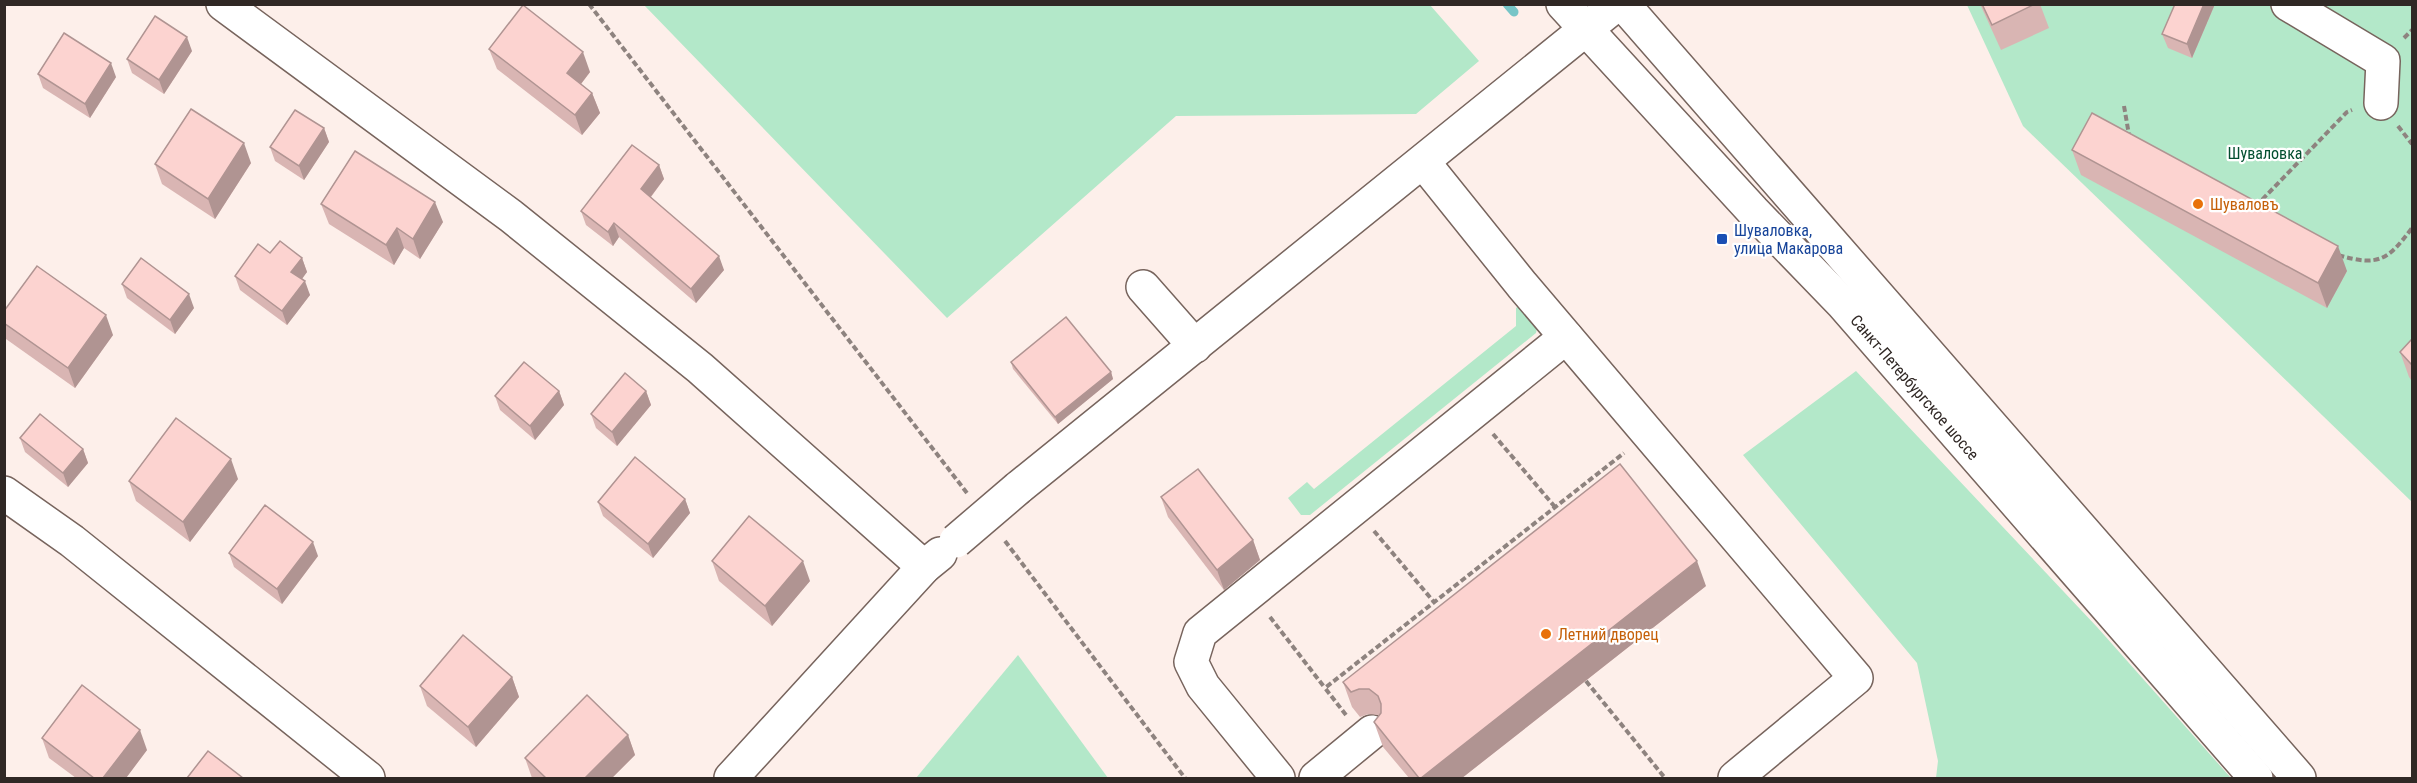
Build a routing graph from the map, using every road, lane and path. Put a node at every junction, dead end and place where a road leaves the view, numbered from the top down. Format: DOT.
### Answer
graph roads {
  1 [pos="223,4"];
  2 [pos="589,4"];
  3 [pos="1563,4"];
  4 [pos="1617,4"];
  5 [pos="1623,4"];
  6 [pos="2288,4"];
  7 [pos="1586,30"];
  8 [pos="2381,103"];
  9 [pos="2124,106"];
  10 [pos="2130,140"];
  11 [pos="1424,162"];
  12 [pos="2264,213"];
  13 [pos="2412,228"];
  14 [pos="2332,252"];
  15 [pos="1143,287"];
  16 [pos="1566,337"];
  17 [pos="1194,346"];
  18 [pos="1488,428"];
  19 [pos="1648,434"];
  20 [pos="4,493"];
  21 [pos="1555,507"];
  22 [pos="986,516"];
  23 [pos="1367,522"];
  24 [pos="924,567"];
  25 [pos="1434,602"];
  26 [pos="1268,615"];
  27 [pos="1586,681"];
  28 [pos="1325,688"];
  29 [pos="1368,736"];
  30 [pos="368,778"];
  31 [pos="731,778"];
  32 [pos="1185,778"];
  33 [pos="1278,778"];
  34 [pos="1316,778"];
  35 [pos="1665,778"];
  36 [pos="1736,778"];
  37 [pos="2256,778"];
  38 [pos="2299,778"];
  1 -- 24 [label="main road"];
  2 -- 22 [label="path"];
  3 -- 7 [label="main road, Санкт-Петербургское шоссе"];
  4 -- 7 [label="main road"];
  5 -- 38 [label="main road, Санкт-Петербургское шоссе"];
  6 -- 8 [label="main road"];
  7 -- 11 [label="main road"];
  7 -- 37 [label="main road, Санкт-Петербургское шоссе"];
  8 -- 12 [label="path"];
  9 -- 10 [label="path"];
  11 -- 16 [label="main road"];
  11 -- 17 [label="main road"];
  13 -- 14 [label="path"];
  15 -- 17 [label="main road"];
  16 -- 19 [label="main road"];
  16 -- 33 [label="main road"];
  17 -- 22 [label="main road, bridge"];
  18 -- 21 [label="path"];
  19 -- 21 [label="path"];
  19 -- 36 [label="main road"];
  20 -- 30 [label="main road"];
  21 -- 25 [label="path"];
  22 -- 24 [label="main road, bridge"];
  22 -- 32 [label="path"];
  23 -- 25 [label="path"];
  24 -- 31 [label="main road"];
  25 -- 28 [label="path"];
  26 -- 28 [label="path"];
  27 -- 35 [label="path"];
  28 -- 29 [label="path"];
  29 -- 34 [label="main road"];
}
